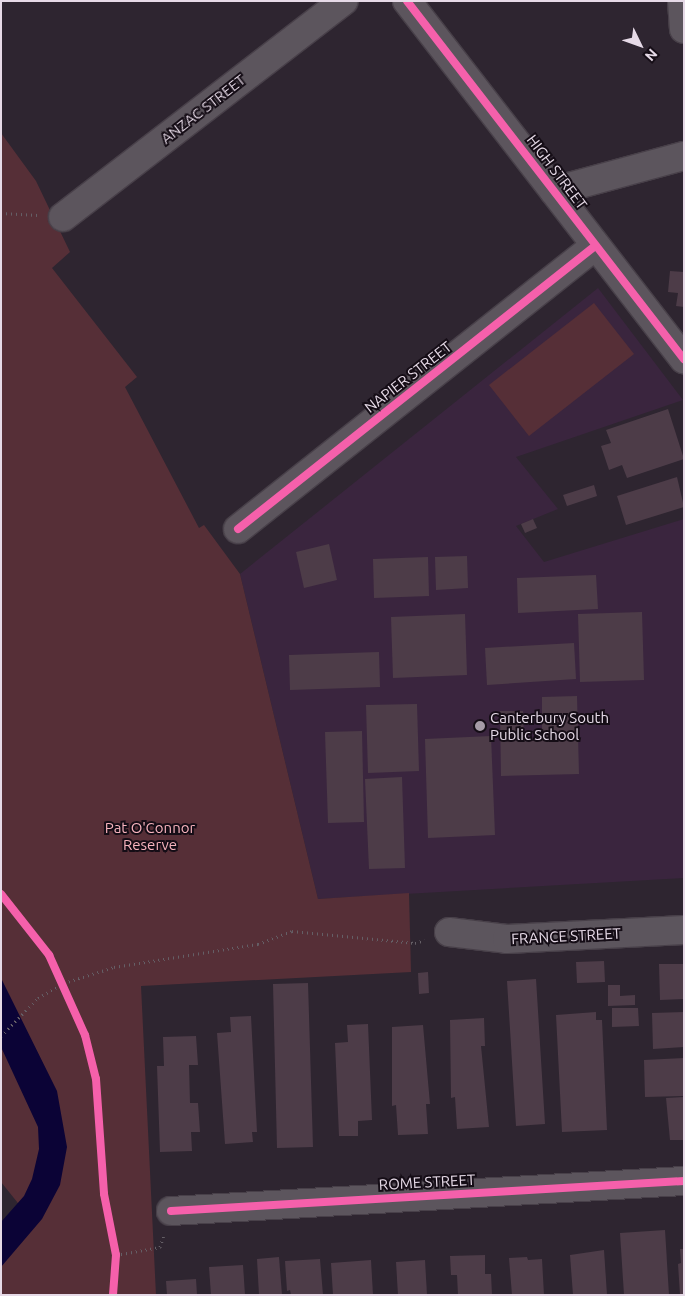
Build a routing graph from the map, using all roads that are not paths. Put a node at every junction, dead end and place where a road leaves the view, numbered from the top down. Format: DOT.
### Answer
graph roads {
  1 [pos="343,1"];
  2 [pos="408,1"];
  3 [pos="682,1"];
  4 [pos="684,29"];
  5 [pos="684,156"];
  6 [pos="554,191"];
  7 [pos="63,217"];
  8 [pos="595,246"];
  9 [pos="684,360"];
  10 [pos="238,529"];
  11 [pos="684,930"];
  12 [pos="449,932"];
  13 [pos="684,1181"];
  14 [pos="171,1212"];
  1 -- 7 [label="street, ANZAC STREET"];
  2 -- 6 [label="street, HIGH STREET"];
  3 -- 4 [label="street"];
  5 -- 6 [label="street"];
  6 -- 8 [label="street, HIGH STREET"];
  8 -- 9 [label="street, HIGH STREET"];
  8 -- 10 [label="street, NAPIER STREET"];
  11 -- 12 [label="street, FRANCE STREET"];
  13 -- 14 [label="street, ROME STREET"];
}
